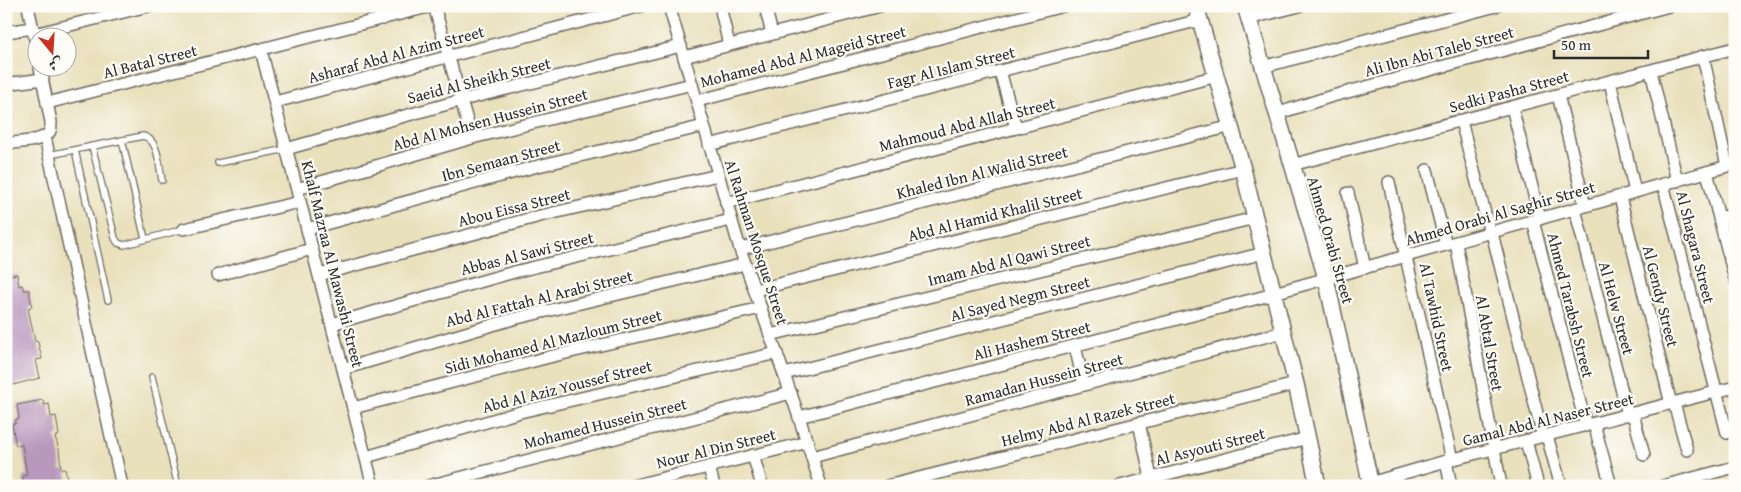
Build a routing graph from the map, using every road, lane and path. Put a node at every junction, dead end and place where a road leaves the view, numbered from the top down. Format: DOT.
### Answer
graph roads {
  1 [pos="28,6"];
  2 [pos="148,6"];
  3 [pos="380,6"];
  4 [pos="433,6"];
  5 [pos="641,6"];
  6 [pos="669,6"];
  7 [pos="720,6"];
  8 [pos="765,6"];
  9 [pos="880,6"];
  10 [pos="1063,6"];
  11 [pos="1299,6"];
  12 [pos="1496,6"];
  13 [pos="1669,6"];
  14 [pos="128,9"];
  15 [pos="1198,13"];
  16 [pos="1247,13"];
  17 [pos="383,19"];
  18 [pos="32,28"];
  19 [pos="46,28"];
  20 [pos="28,31"];
  21 [pos="6,32"];
  22 [pos="772,34"];
  23 [pos="730,45"];
  24 [pos="1735,48"];
  25 [pos="261,50"];
  26 [pos="683,51"];
  27 [pos="1703,56"];
  28 [pos="450,57"];
  29 [pos="1262,67"];
  30 [pos="1650,70"];
  31 [pos="1000,71"];
  32 [pos="1217,76"];
  33 [pos="28,77"];
  34 [pos="42,78"];
  35 [pos="1610,81"];
  36 [pos="6,84"];
  37 [pos="692,84"];
  38 [pos="1558,95"];
  39 [pos="462,100"];
  40 [pos="697,100"];
  41 [pos="274,102"];
  42 [pos="47,103"];
  43 [pos="1512,107"];
  44 [pos="1276,114"];
  45 [pos="1461,121"];
  46 [pos="704,126"];
  47 [pos="1232,126"];
  48 [pos="1016,128"];
  49 [pos="41,138"];
  50 [pos="472,138"];
  51 [pos="122,140"];
  52 [pos="6,144"];
  53 [pos="92,146"];
  54 [pos="710,146"];
  55 [pos="286,149"];
  56 [pos="75,150"];
  57 [pos="49,155"];
  58 [pos="218,163"];
  59 [pos="1731,165"];
  60 [pos="1292,166"];
  61 [pos="1243,169"];
  62 [pos="1427,170"];
  63 [pos="1707,172"];
  64 [pos="718,175"];
  65 [pos="162,180"];
  66 [pos="1676,181"];
  67 [pos="1389,182"];
  68 [pos="1663,184"];
  69 [pos="297,189"];
  70 [pos="1635,192"];
  71 [pos="1348,193"];
  72 [pos="1620,197"];
  73 [pos="300,202"];
  74 [pos="726,203"];
  75 [pos="1580,208"];
  76 [pos="1735,214"];
  77 [pos="1255,218"];
  78 [pos="1719,218"];
  79 [pos="731,220"];
  80 [pos="1537,220"];
  81 [pos="184,229"];
  82 [pos="307,230"];
  83 [pos="1491,233"];
  84 [pos="145,239"];
  85 [pos="1451,244"];
  86 [pos="740,248"];
  87 [pos="312,249"];
  88 [pos="1264,254"];
  89 [pos="1732,255"];
  90 [pos="1407,256"];
  91 [pos="746,264"];
  92 [pos="1365,268"];
  93 [pos="218,275"];
  94 [pos="319,275"];
  95 [pos="1326,278"];
  96 [pos="1735,279"];
  97 [pos="755,290"];
  98 [pos="1274,293"];
  99 [pos="108,300"];
  100 [pos="761,308"];
  101 [pos="332,324"];
  102 [pos="1283,332"];
  103 [pos="770,335"];
  104 [pos="1075,346"];
  105 [pos="777,353"];
  106 [pos="343,369"];
  107 [pos="784,374"];
  108 [pos="152,377"];
  109 [pos="1296,384"];
  110 [pos="1084,385"];
  111 [pos="1735,387"];
  112 [pos="1716,392"];
  113 [pos="791,393"];
  114 [pos="1672,403"];
  115 [pos="353,408"];
  116 [pos="1631,414"];
  117 [pos="799,417"];
  118 [pos="1138,423"];
  119 [pos="1590,425"];
  120 [pos="1727,433"];
  121 [pos="1545,436"];
  122 [pos="1308,438"];
  123 [pos="1526,441"];
  124 [pos="808,442"];
  125 [pos="1493,450"];
  126 [pos="1687,450"];
  127 [pos="1644,455"];
  128 [pos="753,456"];
  129 [pos="366,457"];
  130 [pos="812,457"];
  131 [pos="1449,460"];
  132 [pos="709,467"];
  133 [pos="1735,467"];
  134 [pos="1151,478"];
  135 [pos="670,481"];
  136 [pos="1370,484"];
  137 [pos="122,486"];
  138 [pos="178,486"];
  139 [pos="373,486"];
  140 [pos="428,486"];
  141 [pos="632,486"];
  142 [pos="714,486"];
  143 [pos="762,486"];
  144 [pos="821,486"];
  145 [pos="887,486"];
  146 [pos="1120,486"];
  147 [pos="1318,486"];
  148 [pos="1451,486"];
  149 [pos="1501,486"];
  150 [pos="1538,486"];
  151 [pos="1560,486"];
  152 [pos="1610,486"];
  153 [pos="1663,486"];
  1 -- 18 [label="street"];
  2 -- 14 [label="street"];
  3 -- 17 [label="street"];
  4 -- 17 [label="street, Al Batal Street"];
  4 -- 28 [label="street"];
  5 -- 28 [label="street, Asharaf Abd Al Azim Street"];
  6 -- 26 [label="street, Al Rahman Mosque Street"];
  7 -- 23 [label="street"];
  8 -- 22 [label="street"];
  9 -- 22 [label="street, Saeid Al Sheikh Street"];
  10 -- 40 [label="street, Mohamed Abd Al Mageid Street"];
  11 -- 16 [label="street"];
  12 -- 29 [label="street"];
  13 -- 44 [label="street, Ali Ibn Abi Taleb Street"];
  14 -- 19 [label="street"];
  15 -- 31 [label="street, Fagr Al Islam Street"];
  15 -- 32 [label="street"];
  16 -- 29 [label="street, Ahmed Orabi Street"];
  17 -- 25 [label="street, Al Batal Street"];
  20 -- 21 [label="street"];
  22 -- 23 [label="street, Saeid Al Sheikh Street"];
  23 -- 26 [label="street, Saeid Al Sheikh Street"];
  24 -- 27 [label="street, Sedki Pasha Street"];
  25 -- 41 [label="street, Khalf Mazraa Al Mawashi Street"];
  25 -- 42 [label="street, Al Batal Street"];
  26 -- 37 [label="street, Al Rahman Mosque Street"];
  26 -- 39 [label="street, Saeid Al Sheikh Street"];
  27 -- 30 [label="street, Sedki Pasha Street"];
  27 -- 59 [label="street"];
  28 -- 39 [label="street"];
  28 -- 41 [label="street, Asharaf Abd Al Azim Street"];
  29 -- 44 [label="street, Ahmed Orabi Street"];
  30 -- 35 [label="street, Sedki Pasha Street"];
  30 -- 66 [label="street"];
  31 -- 48 [label="street"];
  31 -- 54 [label="street, Fagr Al Islam Street"];
  32 -- 47 [label="street"];
  32 -- 48 [label="street, Mahmoud Abd Allah Street"];
  33 -- 36 [label="street"];
  34 -- 42 [label="street"];
  35 -- 38 [label="street, Sedki Pasha Street"];
  35 -- 70 [label="street"];
  37 -- 40 [label="street, Al Rahman Mosque Street"];
  37 -- 50 [label="street, Abd Al Mohsen Hussein Street"];
  38 -- 43 [label="street, Sedki Pasha Street"];
  38 -- 75 [label="street, Al Helw Street"];
  39 -- 50 [label="street"];
  39 -- 55 [label="street, Saeid Al Sheikh Street"];
  40 -- 46 [label="street, Al Rahman Mosque Street"];
  41 -- 55 [label="street, Khalf Mazraa Al Mawashi Street"];
  42 -- 49 [label="street"];
  43 -- 45 [label="street, Sedki Pasha Street"];
  43 -- 80 [label="street, Ahmed Tarabsh Street"];
  44 -- 60 [label="street, Ahmed Orabi Street"];
  45 -- 60 [label="street, Sedki Pasha Street"];
  45 -- 83 [label="street"];
  46 -- 54 [label="street, Al Rahman Mosque Street"];
  46 -- 82 [label="street, Ibn Semaan Street"];
  47 -- 61 [label="street"];
  47 -- 86 [label="street, Khaled Ibn Al Walid Street"];
  48 -- 74 [label="street, Mahmoud Abd Allah Street"];
  49 -- 52 [label="street"];
  49 -- 57 [label="street"];
  50 -- 69 [label="street, Abd Al Mohsen Hussein Street"];
  51 -- 53 [label="lane"];
  51 -- 65 [label="lane"];
  51 -- 84 [label="lane"];
  53 -- 56 [label="lane"];
  53 -- 84 [label="lane"];
  54 -- 64 [label="street, Al Rahman Mosque Street"];
  55 -- 58 [label="lane"];
  55 -- 69 [label="street, Khalf Mazraa Al Mawashi Street"];
  56 -- 57 [label="lane"];
  56 -- 99 [label="lane"];
  57 -- 137 [label="street"];
  59 -- 63 [label="street, Ahmed Orabi Al Saghir Street"];
  60 -- 95 [label="street, Ahmed Orabi Street"];
  61 -- 77 [label="street"];
  61 -- 97 [label="street, Abd Al Hamid Khalil Street"];
  62 -- 85 [label="street, Al Abtal Street"];
  63 -- 66 [label="street, Ahmed Orabi Al Saghir Street"];
  63 -- 78 [label="street"];
  64 -- 74 [label="street, Al Rahman Mosque Street"];
  64 -- 94 [label="street, Abou Eissa Street"];
  66 -- 68 [label="street, Ahmed Orabi Al Saghir Street"];
  67 -- 90 [label="street, Al Tawhid Street"];
  68 -- 70 [label="street, Ahmed Orabi Al Saghir Street"];
  68 -- 112 [label="street, Al Shagara Street"];
  69 -- 73 [label="street, Khalf Mazraa Al Mawashi Street"];
  70 -- 72 [label="street, Ahmed Orabi Al Saghir Street"];
  71 -- 92 [label="street"];
  72 -- 75 [label="street, Ahmed Orabi Al Saghir Street"];
  72 -- 114 [label="street, Al Gendy Street"];
  73 -- 81 [label="street"];
  73 -- 82 [label="street, Khalf Mazraa Al Mawashi Street"];
  74 -- 79 [label="street, Al Rahman Mosque Street"];
  75 -- 80 [label="street, Ahmed Orabi Al Saghir Street"];
  75 -- 116 [label="street, Al Helw Street"];
  76 -- 78 [label="street"];
  77 -- 88 [label="street"];
  77 -- 103 [label="street, Imam Abd Al Qawi Street"];
  78 -- 89 [label="street"];
  79 -- 86 [label="street, Al Rahman Mosque Street"];
  79 -- 101 [label="street, Abbas Al Sawi Street"];
  80 -- 83 [label="street, Ahmed Orabi Al Saghir Street"];
  80 -- 119 [label="street, Ahmed Tarabsh Street"];
  81 -- 84 [label="lane"];
  82 -- 87 [label="street, Khalf Mazraa Al Mawashi Street"];
  83 -- 85 [label="street, Ahmed Orabi Al Saghir Street"];
  83 -- 121 [label="street"];
  85 -- 90 [label="street, Ahmed Orabi Al Saghir Street"];
  85 -- 125 [label="street, Al Abtal Street"];
  86 -- 91 [label="street, Al Rahman Mosque Street"];
  87 -- 93 [label="street"];
  87 -- 94 [label="street, Khalf Mazraa Al Mawashi Street"];
  88 -- 98 [label="street"];
  88 -- 107 [label="street, Al Sayed Negm Street"];
  89 -- 96 [label="street"];
  90 -- 92 [label="street, Ahmed Orabi Al Saghir Street"];
  90 -- 131 [label="street, Al Tawhid Street"];
  91 -- 97 [label="street, Al Rahman Mosque Street"];
  91 -- 106 [label="street, Abd Al Fattah Al Arabi Street"];
  92 -- 95 [label="street, Ahmed Orabi Al Saghir Street"];
  94 -- 101 [label="street, Khalf Mazraa Al Mawashi Street"];
  95 -- 98 [label="street, Ahmed Orabi Al Saghir Street"];
  95 -- 136 [label="street, Ahmed Orabi Street"];
  97 -- 100 [label="street, Al Rahman Mosque Street"];
  98 -- 102 [label="street"];
  98 -- 104 [label="street, Ali Hashem Street"];
  100 -- 103 [label="street, Al Rahman Mosque Street"];
  100 -- 115 [label="street, Sidi Mohamed Al Mazloum Street"];
  101 -- 106 [label="street, Khalf Mazraa Al Mawashi Street"];
  102 -- 109 [label="street"];
  102 -- 110 [label="street, Ramadan Hussein Street"];
  103 -- 105 [label="street, Al Rahman Mosque Street"];
  104 -- 110 [label="street"];
  104 -- 117 [label="street, Ali Hashem Street"];
  105 -- 107 [label="street, Al Rahman Mosque Street"];
  105 -- 129 [label="street, Abd Al Aziz Youssef Street"];
  106 -- 115 [label="street, Khalf Mazraa Al Mawashi Street"];
  107 -- 113 [label="street, Al Rahman Mosque Street"];
  108 -- 138 [label="lane"];
  109 -- 118 [label="street, Helmy Abd Al Razek Street"];
  109 -- 122 [label="street"];
  110 -- 130 [label="street, Ramadan Hussein Street"];
  111 -- 112 [label="street, Gamal Abd Al Naser Street"];
  112 -- 114 [label="street, Gamal Abd Al Naser Street"];
  112 -- 120 [label="street, Al Shagara Street"];
  113 -- 117 [label="street, Al Rahman Mosque Street"];
  113 -- 140 [label="street, Mohamed Hussein Street"];
  114 -- 116 [label="street, Gamal Abd Al Naser Street"];
  114 -- 126 [label="street, Al Gendy Street"];
  115 -- 129 [label="street, Khalf Mazraa Al Mawashi Street"];
  116 -- 119 [label="street, Gamal Abd Al Naser Street"];
  116 -- 127 [label="street, Al Helw Street"];
  117 -- 124 [label="street, Al Rahman Mosque Street"];
  118 -- 134 [label="street"];
  118 -- 145 [label="street, Helmy Abd Al Razek Street"];
  119 -- 121 [label="street, Gamal Abd Al Naser Street"];
  119 -- 152 [label="street, Ahmed Tarabsh Street"];
  121 -- 123 [label="street, Gamal Abd Al Naser Street"];
  121 -- 151 [label="street"];
  122 -- 134 [label="street, Al Asyouti Street"];
  122 -- 147 [label="street"];
  123 -- 125 [label="street, Gamal Abd Al Naser Street"];
  123 -- 150 [label="street"];
  124 -- 128 [label="street, Nour Al Din Street"];
  124 -- 130 [label="street, Al Rahman Mosque Street"];
  125 -- 131 [label="street, Gamal Abd Al Naser Street"];
  125 -- 149 [label="street, Al Abtal Street"];
  128 -- 132 [label="street, Nour Al Din Street"];
  128 -- 143 [label="street"];
  129 -- 139 [label="street, Khalf Mazraa Al Mawashi Street"];
  130 -- 144 [label="street, Al Rahman Mosque Street"];
  131 -- 136 [label="street, Gamal Abd Al Naser Street"];
  131 -- 148 [label="street, Al Tawhid Street"];
  132 -- 135 [label="street, Nour Al Din Street"];
  132 -- 142 [label="street"];
  133 -- 153 [label="street"];
  134 -- 146 [label="street, Al Asyouti Street"];
  135 -- 141 [label="street, Nour Al Din Street"];
}
